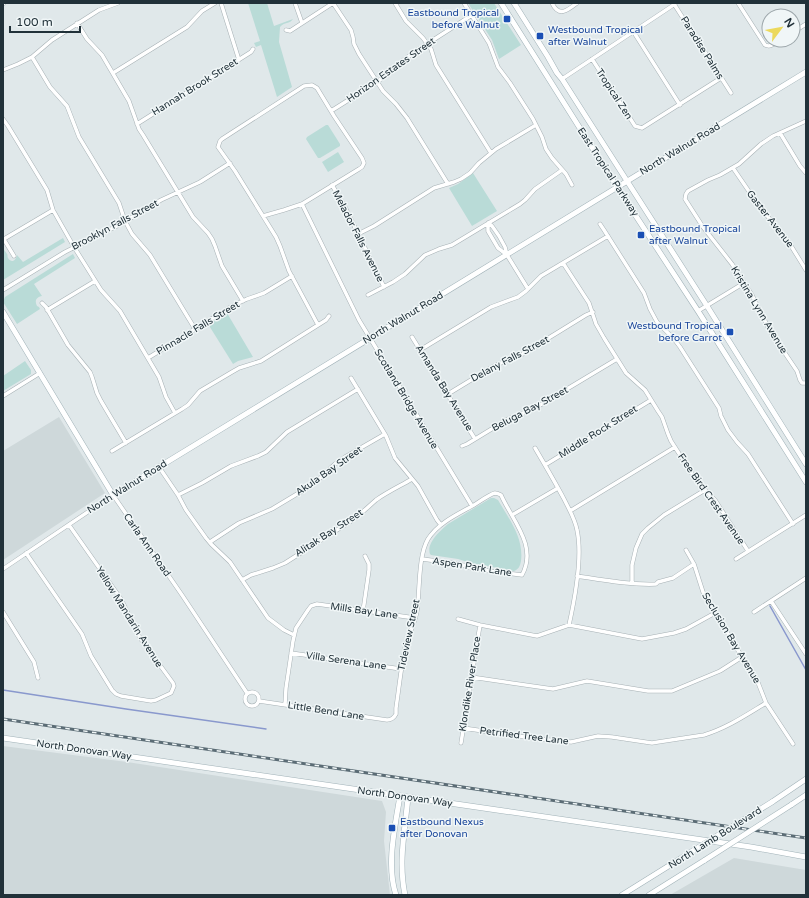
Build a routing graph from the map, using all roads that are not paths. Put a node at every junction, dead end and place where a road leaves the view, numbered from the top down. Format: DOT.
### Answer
graph roads {
  1 [pos="118,3"];
  2 [pos="215,3"];
  3 [pos="221,3"];
  4 [pos="295,3"];
  5 [pos="333,3"];
  6 [pos="395,3"];
  7 [pos="464,3"];
  8 [pos="501,3"];
  9 [pos="514,3"];
  10 [pos="552,3"];
  11 [pos="577,3"];
  12 [pos="738,3"];
  13 [pos="674,4"];
  14 [pos="472,15"];
  15 [pos="77,23"];
  16 [pos="302,23"];
  17 [pos="286,30"];
  18 [pos="633,31"];
  19 [pos="761,38"];
  20 [pos="427,44"];
  21 [pos="253,49"];
  22 [pos="32,58"];
  23 [pos="592,59"];
  24 [pos="239,60"];
  25 [pos="3,70"];
  26 [pos="806,72"];
  27 [pos="112,73"];
  28 [pos="722,78"];
  29 [pos="562,79"];
  30 [pos="377,82"];
  31 [pos="731,93"];
  32 [pos="680,105"];
  33 [pos="331,111"];
  34 [pos="3,119"];
  35 [pos="806,121"];
  36 [pos="137,124"];
  37 [pos="536,125"];
  38 [pos="780,132"];
  39 [pos="491,153"];
  40 [pos="230,163"];
  41 [pos="733,168"];
  42 [pos="562,170"];
  43 [pos="806,173"];
  44 [pos="626,181"];
  45 [pos="448,184"];
  46 [pos="332,185"];
  47 [pos="572,185"];
  48 [pos="617,187"];
  49 [pos="178,192"];
  50 [pos="302,204"];
  51 [pos="53,210"];
  52 [pos="263,216"];
  53 [pos="125,221"];
  54 [pos="488,223"];
  55 [pos="600,224"];
  56 [pos="358,234"];
  57 [pos="608,236"];
  58 [pos="3,238"];
  59 [pos="74,247"];
  60 [pos="507,254"];
  61 [pos="14,256"];
  62 [pos="563,263"];
  63 [pos="806,270"];
  64 [pos="292,276"];
  65 [pos="95,280"];
  66 [pos="744,283"];
  67 [pos="384,287"];
  68 [pos="528,289"];
  69 [pos="3,290"];
  70 [pos="368,295"];
  71 [pos="243,301"];
  72 [pos="42,303"];
  73 [pos="707,306"];
  74 [pos="47,310"];
  75 [pos="698,311"];
  76 [pos="3,312"];
  77 [pos="593,312"];
  78 [pos="329,316"];
  79 [pos="318,325"];
  80 [pos="195,329"];
  81 [pos="412,337"];
  82 [pos="370,338"];
  83 [pos="420,350"];
  84 [pos="148,358"];
  85 [pos="617,359"];
  86 [pos="40,373"];
  87 [pos="351,378"];
  88 [pos="806,383"];
  89 [pos="358,389"];
  90 [pos="448,394"];
  91 [pos="3,396"];
  92 [pos="651,400"];
  93 [pos="175,413"];
  94 [pos="385,434"];
  95 [pos="475,439"];
  96 [pos="126,443"];
  97 [pos="462,446"];
  98 [pos="675,447"];
  99 [pos="535,448"];
  100 [pos="112,451"];
  101 [pos="806,464"];
  102 [pos="545,465"];
  103 [pos="159,467"];
  104 [pos="412,479"];
  105 [pos="806,482"];
  106 [pos="558,488"];
  107 [pos="705,490"];
  108 [pos="113,495"];
  109 [pos="178,495"];
  110 [pos="472,506"];
  111 [pos="570,512"];
  112 [pos="512,515"];
  113 [pos="806,515"];
  114 [pos="793,524"];
  115 [pos="68,525"];
  116 [pos="441,525"];
  117 [pos="210,542"];
  118 [pos="686,550"];
  119 [pos="748,552"];
  120 [pos="26,553"];
  121 [pos="365,556"];
  122 [pos="422,559"];
  123 [pos="736,559"];
  124 [pos="694,564"];
  125 [pos="3,569"];
  126 [pos="577,576"];
  127 [pos="806,578"];
  128 [pos="242,580"];
  129 [pos="632,583"];
  130 [pos="771,601"];
  131 [pos="363,611"];
  132 [pos="3,612"];
  133 [pos="715,612"];
  134 [pos="754,612"];
  135 [pos="415,618"];
  136 [pos="458,619"];
  137 [pos="480,625"];
  138 [pos="569,625"];
  139 [pos="294,635"];
  140 [pos="291,653"];
  141 [pos="806,654"];
  142 [pos="742,657"];
  143 [pos="401,670"];
  144 [pos="471,677"];
  145 [pos="38,678"];
  146 [pos="247,693"];
  147 [pos="259,701"];
  148 [pos="766,703"];
  149 [pos="285,705"];
  150 [pos="393,719"];
  151 [pos="463,728"];
  152 [pos="3,738"];
  153 [pos="460,743"];
  154 [pos="793,744"];
  155 [pos="806,779"];
  156 [pos="806,795"];
  157 [pos="400,796"];
  158 [pos="408,797"];
  159 [pos="806,857"];
  160 [pos="396,895"];
  161 [pos="406,895"];
  162 [pos="622,895"];
  163 [pos="649,895"];
  1 -- 15 [label="street"];
  2 -- 27 [label="street"];
  3 -- 24 [label="street"];
  4 -- 16 [label="street"];
  5 -- 16 [label="street"];
  5 -- 30 [label="street"];
  6 -- 20 [label="street"];
  7 -- 14 [label="street"];
  8 -- 48 [label="street, East Tropical Parkway"];
  9 -- 29 [label="street, East Tropical Parkway"];
  10 -- 11 [label="street"];
  12 -- 19 [label="street"];
  13 -- 18 [label="street"];
  13 -- 28 [label="street, Paradise Palms"];
  14 -- 20 [label="street, Horizon Estates Street"];
  14 -- 37 [label="street"];
  15 -- 22 [label="street"];
  15 -- 27 [label="street"];
  16 -- 17 [label="street"];
  18 -- 23 [label="street"];
  18 -- 32 [label="street"];
  20 -- 30 [label="street, Horizon Estates Street"];
  20 -- 39 [label="street"];
  21 -- 24 [label="street, Hannah Brook Street"];
  22 -- 25 [label="street"];
  22 -- 53 [label="street"];
  23 -- 29 [label="street"];
  23 -- 32 [label="street, Tropical Zen"];
  24 -- 36 [label="street, Hannah Brook Street"];
  26 -- 44 [label="street, North Walnut Road"];
  27 -- 36 [label="street"];
  28 -- 31 [label="street, Paradise Palms"];
  28 -- 32 [label="street"];
  29 -- 44 [label="street, East Tropical Parkway"];
  30 -- 33 [label="street, Horizon Estates Street"];
  30 -- 45 [label="street"];
  33 -- 40 [label="street"];
  33 -- 46 [label="street"];
  34 -- 51 [label="street"];
  35 -- 38 [label="street"];
  36 -- 49 [label="street"];
  37 -- 39 [label="street"];
  37 -- 42 [label="street"];
  38 -- 41 [label="street"];
  38 -- 43 [label="street"];
  39 -- 45 [label="street"];
  40 -- 49 [label="street, Brooklyn Falls Street"];
  40 -- 52 [label="street"];
  41 -- 63 [label="street, Gaster Avenue"];
  41 -- 66 [label="street, Kristina Lynn Avenue"];
  42 -- 47 [label="street"];
  42 -- 54 [label="street"];
  44 -- 48 [label="street, North Walnut Road"];
  44 -- 73 [label="street, East Tropical Parkway"];
  45 -- 56 [label="street"];
  46 -- 50 [label="street"];
  46 -- 56 [label="street, Melador Falls Avenue"];
  48 -- 60 [label="street, North Walnut Road"];
  48 -- 75 [label="street, East Tropical Parkway"];
  49 -- 53 [label="street, Brooklyn Falls Street"];
  49 -- 71 [label="street"];
  50 -- 52 [label="street"];
  50 -- 82 [label="street, Scotland Bridge Avenue"];
  51 -- 58 [label="street"];
  51 -- 59 [label="street"];
  52 -- 64 [label="street"];
  53 -- 59 [label="street, Brooklyn Falls Street"];
  53 -- 80 [label="street"];
  54 -- 60 [label="street"];
  54 -- 60 [label="street"];
  54 -- 67 [label="street"];
  55 -- 57 [label="street"];
  56 -- 67 [label="street, Melador Falls Avenue"];
  57 -- 62 [label="street"];
  57 -- 114 [label="street"];
  58 -- 61 [label="street"];
  59 -- 65 [label="street"];
  59 -- 69 [label="street, Brooklyn Falls Street"];
  60 -- 68 [label="street"];
  60 -- 82 [label="street, North Walnut Road"];
  62 -- 68 [label="street"];
  62 -- 77 [label="street, Free Bird Crest Avenue"];
  64 -- 71 [label="street, Pinnacle Falls Street"];
  64 -- 79 [label="street"];
  65 -- 74 [label="street"];
  65 -- 84 [label="street"];
  66 -- 73 [label="street"];
  66 -- 88 [label="street, Kristina Lynn Avenue"];
  67 -- 70 [label="street"];
  68 -- 83 [label="street"];
  71 -- 80 [label="street, Pinnacle Falls Street"];
  72 -- 74 [label="street"];
  73 -- 75 [label="street"];
  73 -- 101 [label="street, East Tropical Parkway"];
  74 -- 96 [label="street"];
  75 -- 105 [label="street, East Tropical Parkway"];
  76 -- 86 [label="street, Carla Ann Road"];
  77 -- 85 [label="street, Free Bird Crest Avenue"];
  77 -- 90 [label="street, Delany Falls Street"];
  78 -- 79 [label="street"];
  79 -- 93 [label="street"];
  80 -- 84 [label="street, Pinnacle Falls Street"];
  81 -- 83 [label="street, Amanda Bay Avenue"];
  82 -- 103 [label="street, North Walnut Road"];
  82 -- 110 [label="street, Scotland Bridge Avenue"];
  83 -- 90 [label="street, Amanda Bay Avenue"];
  84 -- 93 [label="street"];
  85 -- 92 [label="street, Free Bird Crest Avenue"];
  85 -- 95 [label="street, Beluga Bay Street"];
  86 -- 91 [label="street"];
  86 -- 108 [label="street, Carla Ann Road"];
  87 -- 89 [label="street"];
  89 -- 94 [label="street"];
  89 -- 109 [label="street"];
  90 -- 95 [label="street, Amanda Bay Avenue"];
  92 -- 98 [label="street, Free Bird Crest Avenue"];
  92 -- 102 [label="street, Middle Rock Street"];
  93 -- 96 [label="street"];
  94 -- 104 [label="street"];
  94 -- 117 [label="street, Akula Bay Street"];
  95 -- 97 [label="street, Beluga Bay Street"];
  96 -- 100 [label="street"];
  98 -- 107 [label="street, Free Bird Crest Avenue"];
  98 -- 111 [label="street"];
  99 -- 102 [label="street"];
  102 -- 106 [label="street"];
  103 -- 108 [label="street, North Walnut Road"];
  103 -- 109 [label="street"];
  104 -- 116 [label="street"];
  104 -- 128 [label="street, Alitak Bay Street"];
  106 -- 111 [label="street"];
  106 -- 112 [label="street"];
  107 -- 119 [label="street, Free Bird Crest Avenue"];
  107 -- 129 [label="street"];
  108 -- 115 [label="street, North Walnut Road"];
  108 -- 146 [label="street, Carla Ann Road"];
  109 -- 117 [label="street"];
  110 -- 112 [label="street, Tideview Street"];
  110 -- 116 [label="street, Tideview Street"];
  111 -- 126 [label="street"];
  112 -- 122 [label="street, Aspen Park Lane"];
  113 -- 114 [label="street"];
  114 -- 119 [label="street"];
  115 -- 120 [label="street, North Walnut Road"];
  115 -- 120 [label="street, Yellow Mandarin Avenue"];
  116 -- 122 [label="street, Tideview Street"];
  117 -- 128 [label="street"];
  118 -- 124 [label="street, Seclusion Bay Avenue"];
  119 -- 123 [label="street"];
  120 -- 125 [label="street, North Walnut Road"];
  121 -- 131 [label="street"];
  122 -- 135 [label="street, Tideview Street"];
  124 -- 129 [label="street"];
  124 -- 133 [label="street, Seclusion Bay Avenue"];
  126 -- 129 [label="street"];
  126 -- 138 [label="street"];
  127 -- 130 [label="street"];
  128 -- 139 [label="street"];
  130 -- 134 [label="street"];
  130 -- 141 [label="street"];
  131 -- 135 [label="street, Mills Bay Lane"];
  131 -- 139 [label="street, Mills Bay Lane"];
  132 -- 145 [label="street"];
  133 -- 138 [label="street"];
  133 -- 142 [label="street, Seclusion Bay Avenue"];
  135 -- 143 [label="street, Tideview Street"];
  136 -- 137 [label="street"];
  137 -- 138 [label="street"];
  137 -- 144 [label="street, Klondike River Place"];
  139 -- 140 [label="street"];
  140 -- 143 [label="street, Villa Serena Lane"];
  140 -- 149 [label="street"];
  142 -- 144 [label="street"];
  142 -- 148 [label="street, Seclusion Bay Avenue"];
  143 -- 150 [label="street, Tideview Street"];
  144 -- 151 [label="street, Klondike River Place"];
  146 -- 147 [label="street, Carla Ann Road"];
  146 -- 147 [label="street, Carla Ann Road"];
  147 -- 149 [label="street, Little Bend Lane"];
  148 -- 151 [label="street, Petrified Tree Lane"];
  148 -- 154 [label="street, Seclusion Bay Avenue"];
  149 -- 150 [label="street, Little Bend Lane"];
  151 -- 153 [label="street, Klondike River Place"];
  152 -- 157 [label="street, North Donovan Way"];
  155 -- 162 [label="street, North Lamb Boulevard, bridge"];
  156 -- 163 [label="street, North Lamb Boulevard, bridge"];
  157 -- 158 [label="street, North Donovan Way"];
  157 -- 160 [label="street"];
  158 -- 159 [label="street, North Donovan Way"];
  158 -- 161 [label="street"];
}
